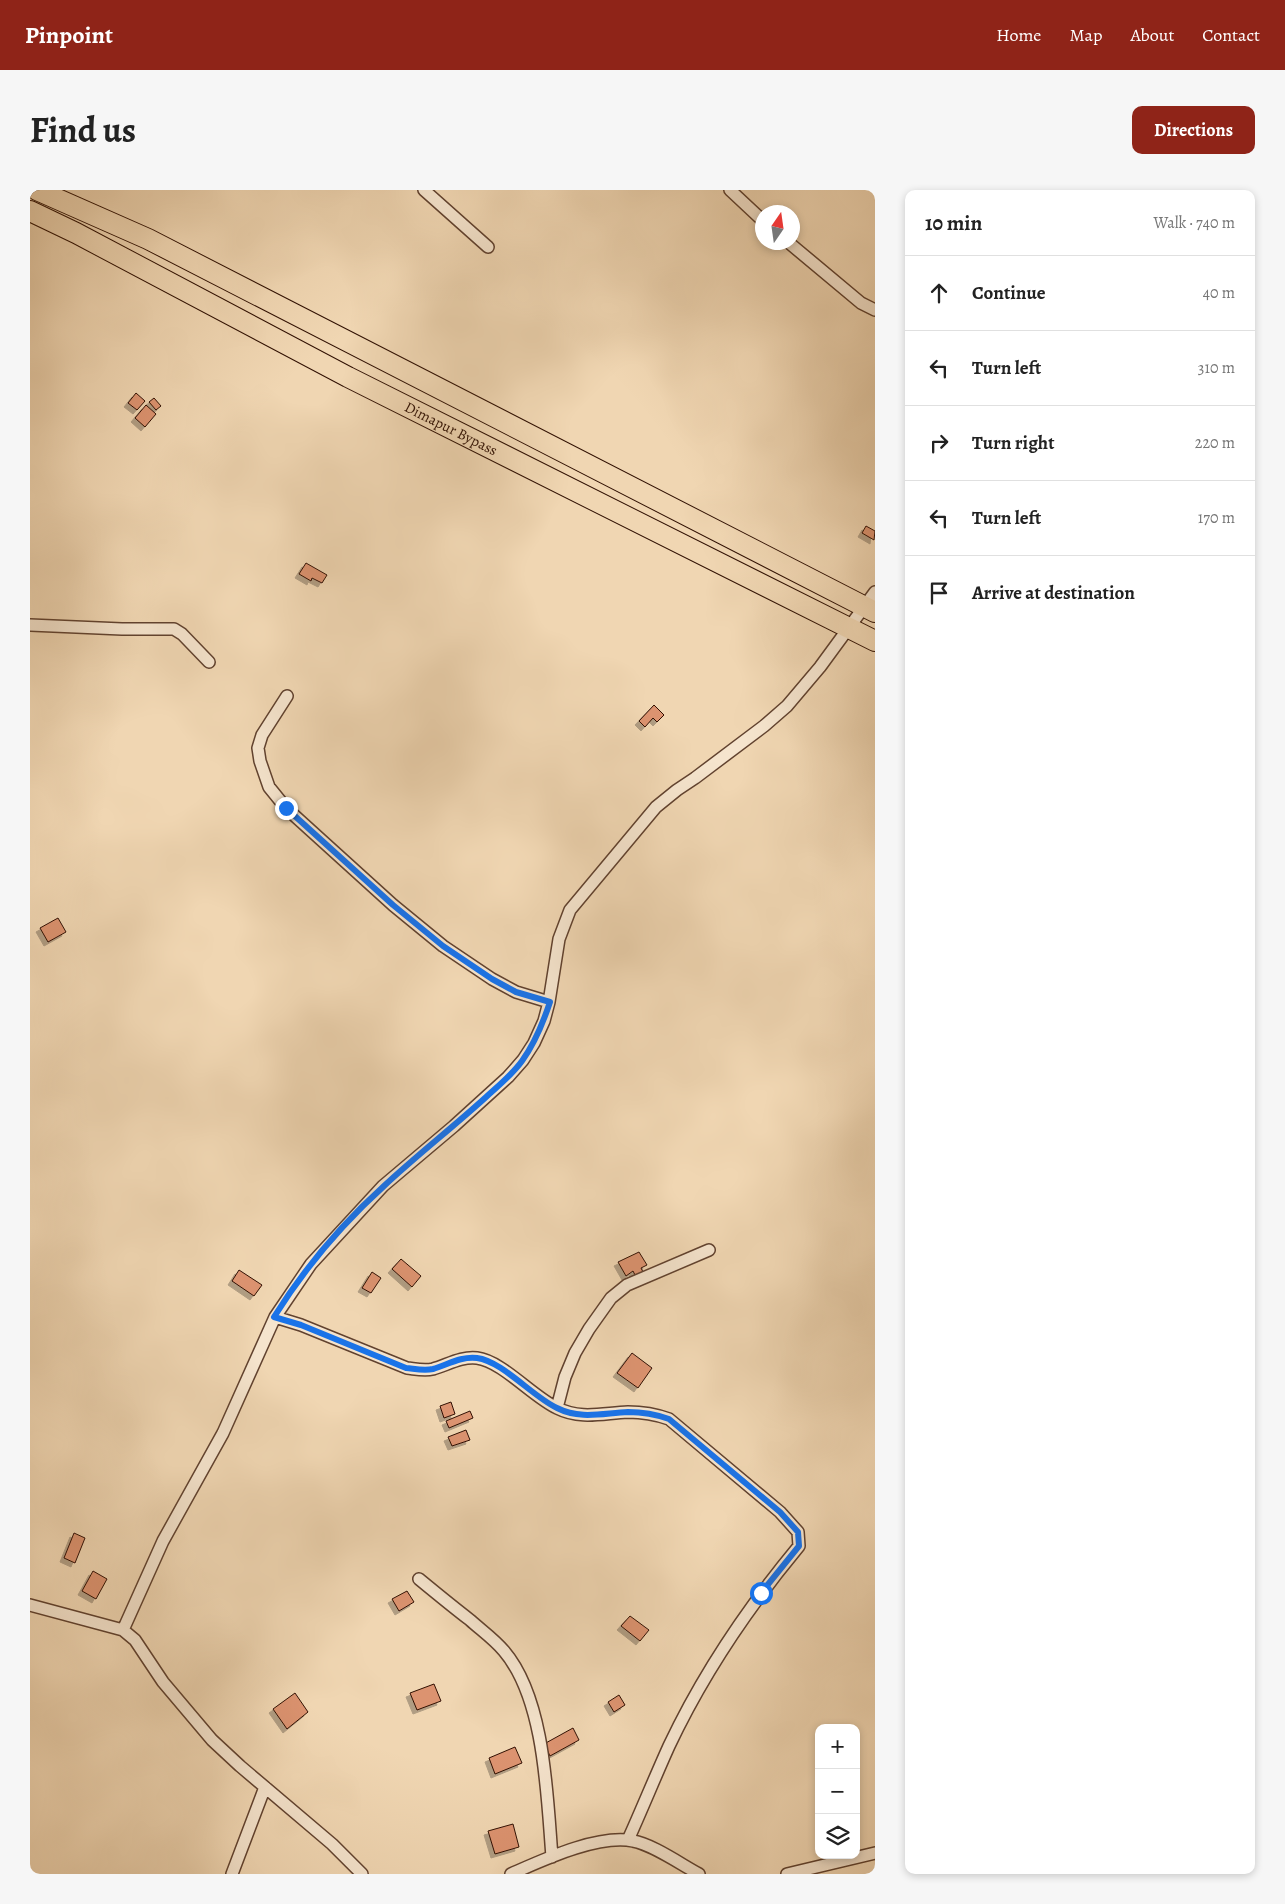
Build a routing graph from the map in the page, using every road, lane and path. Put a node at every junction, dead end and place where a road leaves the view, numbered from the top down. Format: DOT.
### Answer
graph roads {
  1 [pos="36,190"];
  2 [pos="424,190"];
  3 [pos="730,190"];
  4 [pos="30,211"];
  5 [pos="755,213"];
  6 [pos="488,247"];
  7 [pos="798,250"];
  8 [pos="875,310"];
  9 [pos="871,603"];
  10 [pos="30,625"];
  11 [pos="848,628"];
  12 [pos="875,641"];
  13 [pos="209,662"];
  14 [pos="287,696"];
  15 [pos="550,1002"];
  16 [pos="708,1250"];
  17 [pos="274,1317"];
  18 [pos="557,1408"];
  19 [pos="419,1579"];
  20 [pos="30,1605"];
  21 [pos="123,1630"];
  22 [pos="265,1787"];
  23 [pos="628,1840"];
  24 [pos="875,1853"];
  25 [pos="552,1856"];
  26 [pos="232,1874"];
  27 [pos="362,1874"];
  28 [pos="511,1874"];
  29 [pos="699,1874"];
  30 [pos="787,1874"];
  1 -- 9 [label="highway, Dimapur Bypass"];
  2 -- 6 [label="street"];
  3 -- 5 [label="street"];
  4 -- 11 [label="highway, Dimapur Bypass"];
  7 -- 8 [label="street"];
  9 -- 11 [label="street"];
  10 -- 13 [label="street"];
  11 -- 12 [label="highway, Dimapur Bypass"];
  11 -- 15 [label="street"];
  14 -- 15 [label="street"];
  15 -- 17 [label="street"];
  16 -- 18 [label="street"];
  17 -- 18 [label="street"];
  17 -- 21 [label="street"];
  18 -- 23 [label="street"];
  19 -- 25 [label="street"];
  20 -- 21 [label="street"];
  21 -- 22 [label="street"];
  22 -- 26 [label="street"];
  22 -- 27 [label="street"];
  23 -- 25 [label="street"];
  23 -- 29 [label="street"];
  24 -- 30 [label="street"];
  25 -- 28 [label="street"];
}
